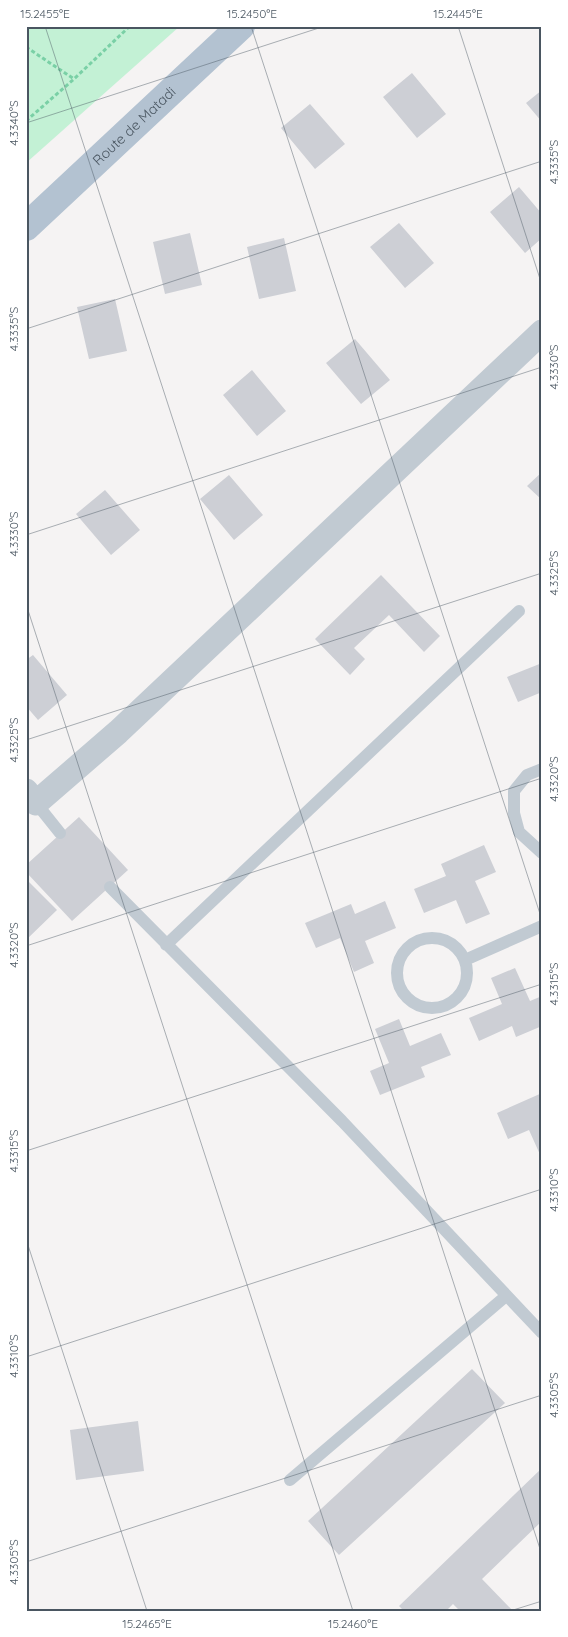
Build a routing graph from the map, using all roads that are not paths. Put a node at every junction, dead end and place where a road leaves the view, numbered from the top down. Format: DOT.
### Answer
graph roads {
  1 [pos="241,26"];
  2 [pos="26,227"];
  3 [pos="542,332"];
  4 [pos="519,611"];
  5 [pos="542,769"];
  6 [pos="31,797"];
  7 [pos="60,834"];
  8 [pos="542,853"];
  9 [pos="110,887"];
  10 [pos="542,926"];
  11 [pos="166,945"];
  12 [pos="465,960"];
  13 [pos="506,1296"];
  14 [pos="542,1333"];
  15 [pos="290,1480"];
  1 -- 2 [label="main road, Route de Matadi"];
  3 -- 6 [label="street"];
  4 -- 11 [label="lane"];
  5 -- 8 [label="lane"];
  6 -- 7 [label="lane"];
  9 -- 11 [label="lane"];
  10 -- 12 [label="lane"];
  11 -- 13 [label="lane"];
  12 -- 12 [label="lane"];
  13 -- 14 [label="lane"];
  13 -- 15 [label="lane"];
}
